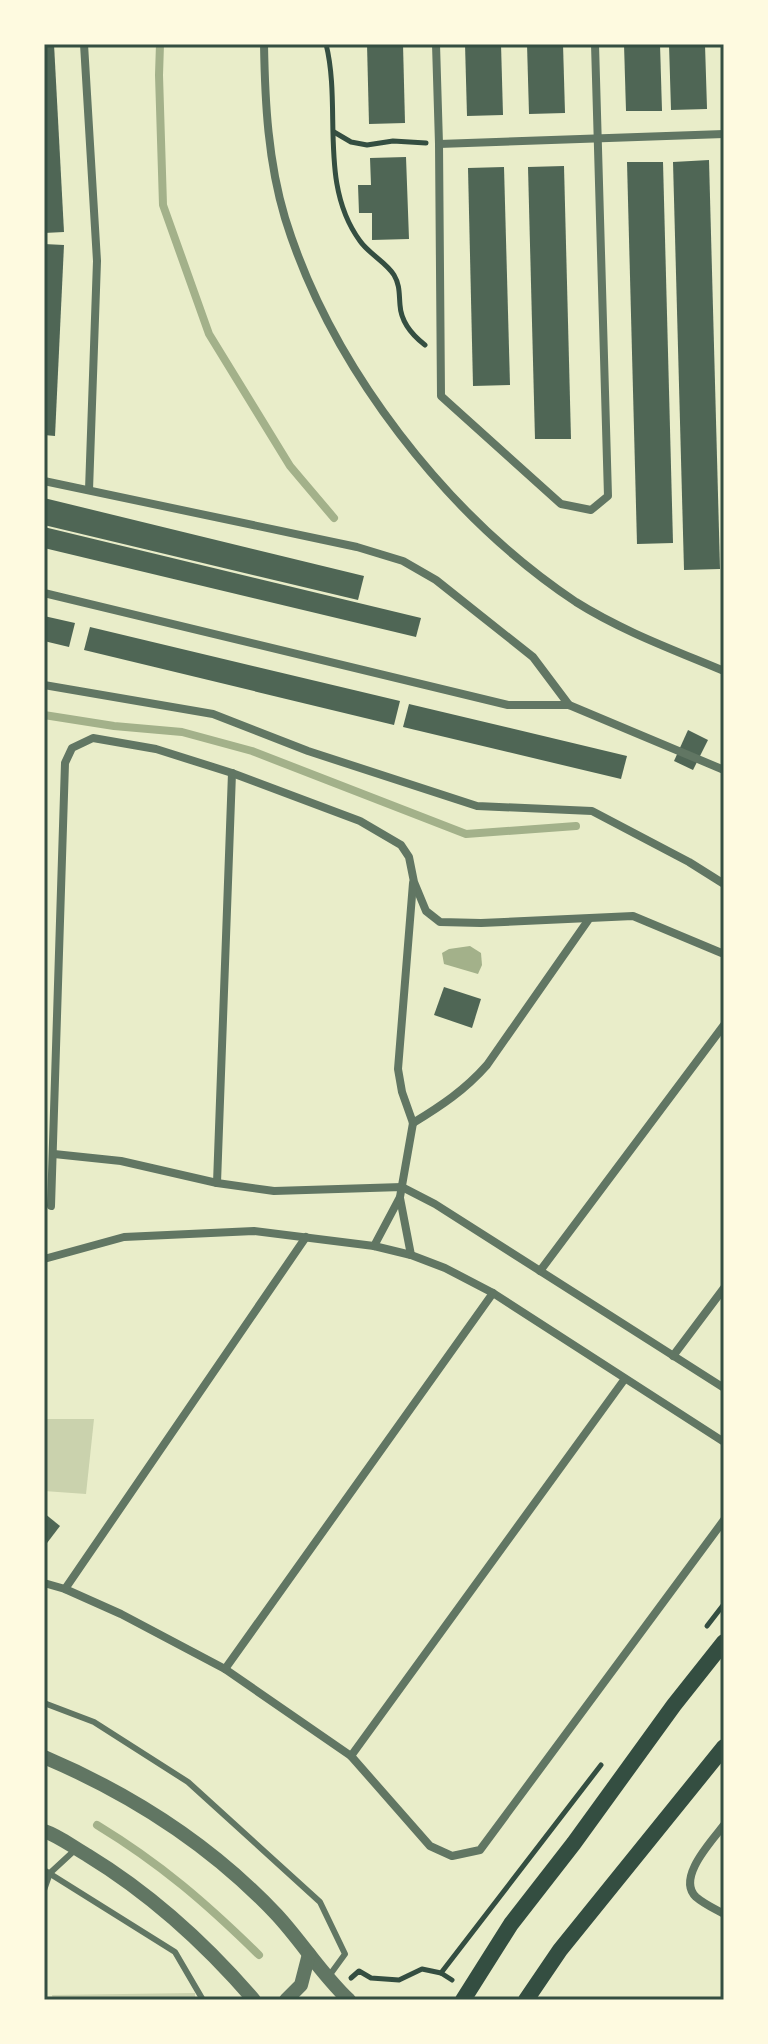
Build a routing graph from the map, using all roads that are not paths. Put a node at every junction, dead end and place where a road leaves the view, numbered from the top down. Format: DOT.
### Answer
graph roads {
  1 [pos="84,44"];
  2 [pos="264,44"];
  3 [pos="436,44"];
  4 [pos="595,44"];
  5 [pos="724,134"];
  6 [pos="598,138"];
  7 [pos="439,144"];
  8 [pos="44,481"];
  9 [pos="89,490"];
  10 [pos="44,593"];
  11 [pos="724,671"];
  12 [pos="44,685"];
  13 [pos="569,705"];
  14 [pos="724,770"];
  15 [pos="232,773"];
  16 [pos="414,882"];
  17 [pos="724,884"];
  18 [pos="589,919"];
  19 [pos="724,954"];
  20 [pos="724,1025"];
  21 [pos="413,1123"];
  22 [pos="54,1154"];
  23 [pos="217,1183"];
  24 [pos="402,1187"];
  25 [pos="400,1197"];
  26 [pos="51,1206"];
  27 [pos="306,1237"];
  28 [pos="374,1246"];
  29 [pos="411,1255"];
  30 [pos="44,1259"];
  31 [pos="540,1271"];
  32 [pos="724,1288"];
  33 [pos="493,1293"];
  34 [pos="673,1356"];
  35 [pos="624,1380"];
  36 [pos="724,1388"];
  37 [pos="724,1442"];
  38 [pos="724,1520"];
  39 [pos="44,1583"];
  40 [pos="65,1589"];
  41 [pos="724,1642"];
  42 [pos="225,1669"];
  43 [pos="44,1703"];
  44 [pos="724,1747"];
  45 [pos="351,1756"];
  46 [pos="44,1757"];
  47 [pos="724,1825"];
  48 [pos="44,1831"];
  49 [pos="76,1849"];
  50 [pos="47,1871"];
  51 [pos="44,1890"];
  52 [pos="724,1914"];
  53 [pos="309,1954"];
  54 [pos="328,1976"];
  55 [pos="344,1995"];
  56 [pos="203,2000"];
  57 [pos="254,2000"];
  58 [pos="286,2000"];
  59 [pos="463,2000"];
  60 [pos="526,2000"];
  1 -- 9 [label="street"];
  2 -- 11 [label="street"];
  3 -- 7 [label="street"];
  4 -- 6 [label="street"];
  5 -- 6 [label="street"];
  6 -- 7 [label="street"];
  6 -- 7 [label="street"];
  8 -- 9 [label="street"];
  9 -- 13 [label="street"];
  10 -- 13 [label="street"];
  12 -- 17 [label="street"];
  13 -- 14 [label="street"];
  15 -- 16 [label="street"];
  15 -- 22 [label="street"];
  15 -- 23 [label="street"];
  16 -- 18 [label="street"];
  16 -- 21 [label="street"];
  18 -- 19 [label="street"];
  18 -- 21 [label="street"];
  20 -- 31 [label="street"];
  21 -- 24 [label="street"];
  22 -- 23 [label="street"];
  22 -- 26 [label="street"];
  23 -- 24 [label="street"];
  24 -- 25 [label="street"];
  24 -- 31 [label="street"];
  25 -- 28 [label="street"];
  25 -- 29 [label="street"];
  27 -- 28 [label="street"];
  27 -- 30 [label="street"];
  27 -- 40 [label="street"];
  28 -- 29 [label="street"];
  29 -- 33 [label="street"];
  31 -- 34 [label="street"];
  32 -- 34 [label="street"];
  33 -- 35 [label="street"];
  33 -- 42 [label="street"];
  34 -- 36 [label="street"];
  35 -- 37 [label="street"];
  35 -- 45 [label="street"];
  38 -- 45 [label="street"];
  39 -- 40 [label="street"];
  40 -- 42 [label="street"];
  41 -- 59 [label="main road"];
  42 -- 45 [label="street"];
  43 -- 54 [label="lane"];
  44 -- 60 [label="main road"];
  46 -- 53 [label="street"];
  47 -- 52 [label="street"];
  48 -- 49 [label="street"];
  49 -- 50 [label="lane"];
  49 -- 57 [label="street"];
  50 -- 51 [label="lane"];
  50 -- 56 [label="lane"];
  53 -- 54 [label="street"];
  53 -- 58 [label="street"];
  54 -- 55 [label="street"];
}
